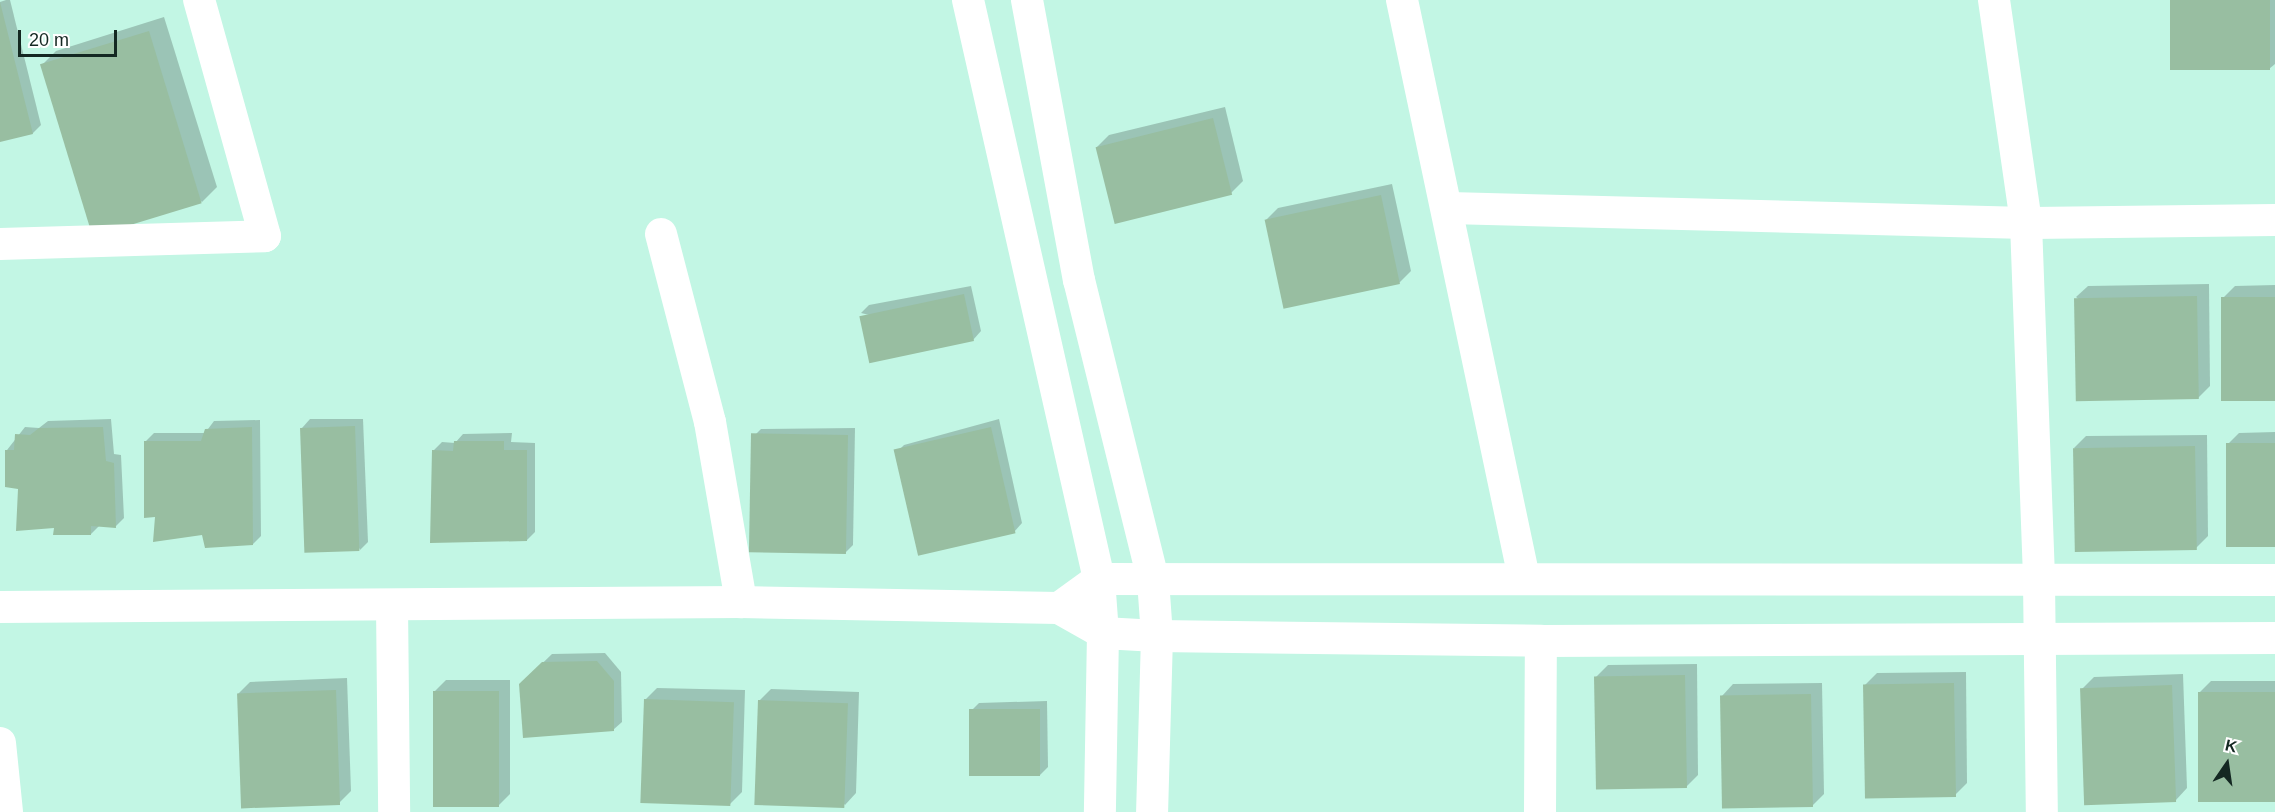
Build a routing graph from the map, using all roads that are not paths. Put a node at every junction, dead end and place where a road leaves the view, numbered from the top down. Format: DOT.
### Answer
graph roads {
  1 [pos="199,0"];
  2 [pos="968,0"];
  3 [pos="1027,0"];
  4 [pos="1402,0"];
  5 [pos="1994,0"];
  6 [pos="1449,208"];
  7 [pos="2275,220"];
  8 [pos="2026,223"];
  9 [pos="661,234"];
  10 [pos="0,244"];
  11 [pos="1524,578"];
  12 [pos="1099,579"];
  13 [pos="1153,580"];
  14 [pos="2275,580"];
  15 [pos="2039,581"];
  16 [pos="741,602"];
  17 [pos="392,605"];
  18 [pos="0,607"];
  19 [pos="1059,608"];
  20 [pos="1103,633"];
  21 [pos="1157,636"];
  22 [pos="2275,638"];
  23 [pos="2038,640"];
  24 [pos="1541,641"];
  25 [pos="0,743"];
  26 [pos="7,812"];
  27 [pos="394,812"];
  28 [pos="1100,812"];
  29 [pos="1152,812"];
  30 [pos="1540,812"];
  31 [pos="2042,812"];
  1 -- 10 [label="street"];
  2 -- 12 [label="street"];
  3 -- 13 [label="street"];
  4 -- 6 [label="street"];
  5 -- 8 [label="street"];
  6 -- 8 [label="street"];
  6 -- 11 [label="street"];
  7 -- 8 [label="street"];
  8 -- 15 [label="street"];
  9 -- 16 [label="street"];
  11 -- 13 [label="street"];
  11 -- 15 [label="street"];
  12 -- 13 [label="street"];
  12 -- 19 [label="street"];
  12 -- 20 [label="street"];
  13 -- 21 [label="street"];
  14 -- 15 [label="street"];
  15 -- 23 [label="street"];
  16 -- 17 [label="street"];
  16 -- 19 [label="street"];
  17 -- 18 [label="street"];
  17 -- 27 [label="street"];
  19 -- 20 [label="street"];
  20 -- 21 [label="street"];
  20 -- 28 [label="street"];
  21 -- 24 [label="street"];
  21 -- 29 [label="street"];
  22 -- 23 [label="street"];
  23 -- 24 [label="street"];
  23 -- 31 [label="street"];
  24 -- 30 [label="street"];
  25 -- 26 [label="street"];
}
